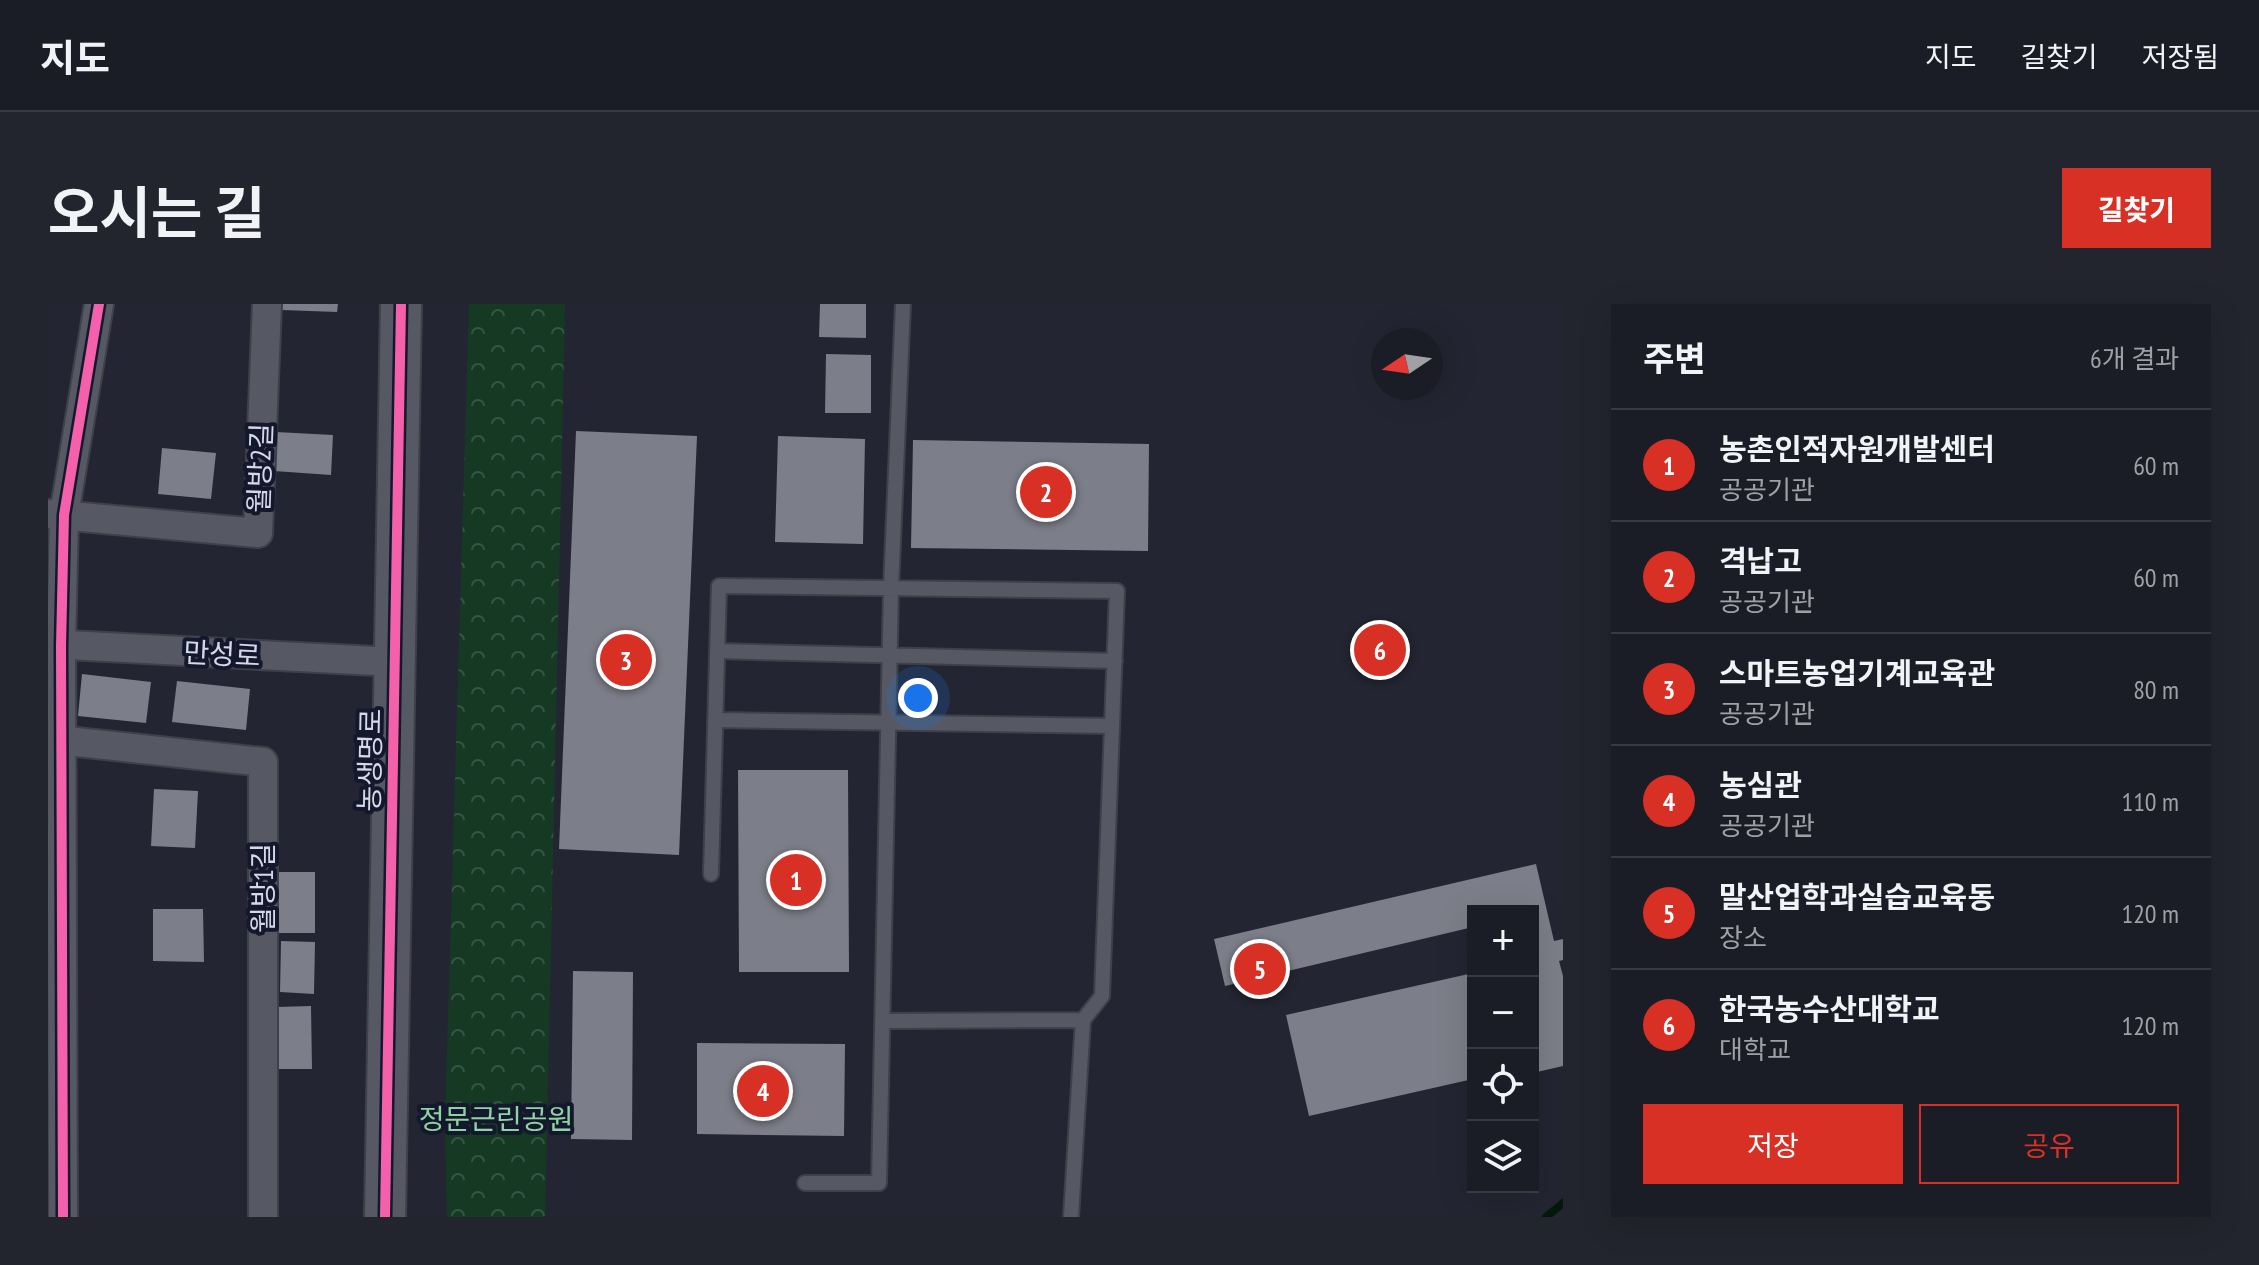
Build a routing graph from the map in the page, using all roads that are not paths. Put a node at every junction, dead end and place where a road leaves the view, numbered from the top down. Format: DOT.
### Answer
graph roads {
  1 [pos="99,304"];
  2 [pos="267,304"];
  3 [pos="401,304"];
  4 [pos="903,304"];
  5 [pos="56,514"];
  6 [pos="891,588"];
  7 [pos="54,645"];
  8 [pos="717,651"];
  9 [pos="890,655"];
  10 [pos="1115,661"];
  11 [pos="396,662"];
  12 [pos="715,720"];
  13 [pos="888,723"];
  14 [pos="1112,726"];
  15 [pos="54,740"];
  16 [pos="711,874"];
  17 [pos="55,955"];
  18 [pos="1083,1020"];
  19 [pos="882,1021"];
  20 [pos="55,1116"];
  21 [pos="805,1183"];
  22 [pos="63,1217"];
  23 [pos="263,1217"];
  24 [pos="385,1217"];
  25 [pos="1071,1217"];
  1 -- 5 [label="street"];
  2 -- 5 [label="street, 월방2길"];
  3 -- 11 [label="street, 농생명로"];
  4 -- 6 [label="lane"];
  5 -- 7 [label="street"];
  6 -- 8 [label="lane"];
  6 -- 9 [label="lane"];
  6 -- 10 [label="lane"];
  7 -- 11 [label="street, 만성로"];
  7 -- 15 [label="street"];
  8 -- 9 [label="lane"];
  8 -- 12 [label="lane"];
  9 -- 10 [label="lane"];
  9 -- 13 [label="lane"];
  10 -- 14 [label="lane"];
  11 -- 24 [label="street, 농생명로"];
  12 -- 13 [label="lane"];
  12 -- 16 [label="lane"];
  13 -- 14 [label="lane"];
  13 -- 19 [label="lane"];
  14 -- 18 [label="lane"];
  15 -- 17 [label="street"];
  15 -- 23 [label="street, 월방1길"];
  17 -- 20 [label="street"];
  18 -- 19 [label="lane"];
  18 -- 25 [label="lane"];
  19 -- 21 [label="lane"];
  20 -- 22 [label="street"];
}
